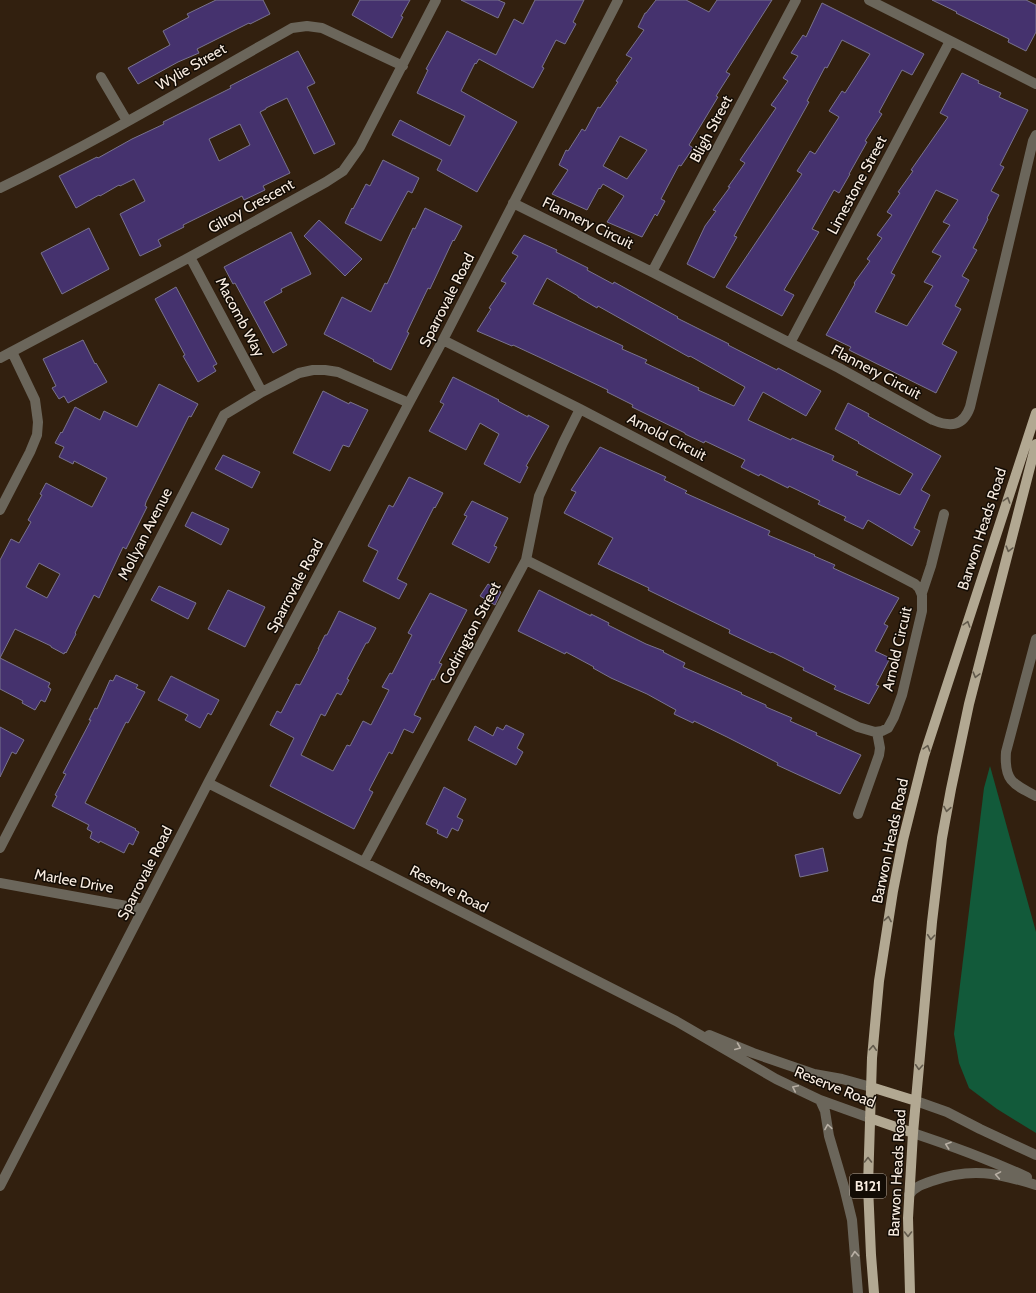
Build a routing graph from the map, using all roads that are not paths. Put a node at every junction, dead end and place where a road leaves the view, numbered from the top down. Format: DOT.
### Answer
graph roads {
  1 [pos="436,0"];
  2 [pos="618,0"];
  3 [pos="796,0"];
  4 [pos="869,0"];
  5 [pos="950,41"];
  6 [pos="403,66"];
  7 [pos="101,77"];
  8 [pos="1036,84"];
  9 [pos="127,121"];
  10 [pos="1036,134"];
  11 [pos="0,188"];
  12 [pos="513,203"];
  13 [pos="190,257"];
  14 [pos="652,272"];
  15 [pos="443,340"];
  16 [pos="790,343"];
  17 [pos="12,352"];
  18 [pos="0,358"];
  19 [pos="262,392"];
  20 [pos="409,402"];
  21 [pos="580,409"];
  22 [pos="1036,413"];
  23 [pos="1036,444"];
  24 [pos="0,510"];
  25 [pos="944,514"];
  26 [pos="526,560"];
  27 [pos="922,593"];
  28 [pos="1036,639"];
  29 [pos="878,732"];
  30 [pos="208,783"];
  31 [pos="1036,796"];
  32 [pos="858,814"];
  33 [pos="0,848"];
  34 [pos="364,862"];
  35 [pos="0,883"];
  36 [pos="143,909"];
  37 [pos="676,1021"];
  38 [pos="871,1087"];
  39 [pos="820,1100"];
  40 [pos="916,1100"];
  41 [pos="870,1118"];
  42 [pos="913,1133"];
  43 [pos="1036,1155"];
  44 [pos="1036,1181"];
  45 [pos="1036,1184"];
  46 [pos="0,1186"];
  47 [pos="909,1195"];
  48 [pos="858,1293"];
  49 [pos="874,1293"];
  50 [pos="910,1293"];
  1 -- 6 [label="street, Gilroy Crescent"];
  2 -- 12 [label="street, Sparrovale Road"];
  3 -- 14 [label="street, Bligh Street"];
  4 -- 5 [label="street"];
  5 -- 8 [label="street"];
  5 -- 16 [label="street, Limestone Street"];
  6 -- 9 [label="street, Wylie Street"];
  6 -- 13 [label="street, Gilroy Crescent"];
  7 -- 9 [label="street"];
  9 -- 11 [label="street, Wylie Street"];
  10 -- 16 [label="street, Flannery Circuit"];
  12 -- 14 [label="street, Flannery Circuit"];
  12 -- 15 [label="street, Sparrovale Road"];
  13 -- 17 [label="street, Gilroy Crescent"];
  13 -- 19 [label="street, Macomb Way"];
  14 -- 16 [label="street, Flannery Circuit"];
  15 -- 20 [label="street, Sparrovale Road"];
  15 -- 21 [label="street, Arnold Circuit"];
  17 -- 18 [label="street, Gilroy Crescent"];
  17 -- 24 [label="street"];
  19 -- 20 [label="street, Mollyan Avenue"];
  19 -- 33 [label="street, Mollyan Avenue"];
  20 -- 30 [label="street, Sparrovale Road"];
  21 -- 26 [label="street, Codrington Street"];
  21 -- 27 [label="street, Arnold Circuit"];
  38 -- 22 [label="main road, Barwon Heads Road, one-way"];
  23 -- 40 [label="main road, Barwon Heads Road, one-way"];
  25 -- 27 [label="street"];
  26 -- 29 [label="street"];
  26 -- 34 [label="street, Codrington Street"];
  27 -- 29 [label="street, Arnold Circuit"];
  28 -- 31 [label="street"];
  29 -- 32 [label="street"];
  30 -- 34 [label="street, Reserve Road"];
  30 -- 36 [label="street, Sparrovale Road"];
  34 -- 37 [label="street, Reserve Road"];
  35 -- 36 [label="street, Marlee Drive"];
  36 -- 46 [label="street, Sparrovale Road"];
  37 -- 38 [label="street, Reserve Road, one-way"];
  39 -- 37 [label="street, Reserve Road, one-way"];
  38 -- 40 [label="main road, Reserve Road"];
  38 -- 41 [label="main road, Barwon Heads Road"];
  39 -- 41 [label="street, Reserve Road"];
  48 -- 39 [label="street, one-way"];
  40 -- 42 [label="main road, Barwon Heads Road"];
  40 -- 43 [label="street, Reserve Road"];
  41 -- 42 [label="main road, Reserve Road"];
  49 -- 41 [label="main road, Barwon Heads Road / B121, one-way"];
  44 -- 42 [label="street, Reserve Road, one-way"];
  42 -- 47 [label="main road, Barwon Heads Road"];
  45 -- 47 [label="street, one-way"];
  47 -- 50 [label="main road, Barwon Heads Road, one-way"];
}
